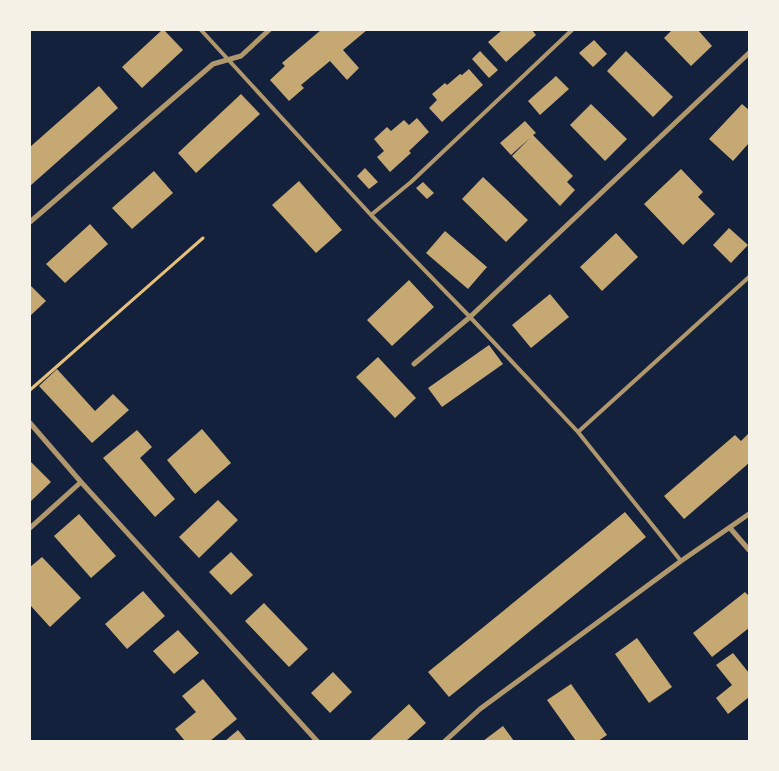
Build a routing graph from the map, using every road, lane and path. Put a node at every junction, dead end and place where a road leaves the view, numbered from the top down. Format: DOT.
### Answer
graph roads {
  1 [pos="201,30"];
  2 [pos="269,30"];
  3 [pos="572,30"];
  4 [pos="749,53"];
  5 [pos="227,60"];
  6 [pos="371,215"];
  7 [pos="30,222"];
  8 [pos="203,238"];
  9 [pos="749,277"];
  10 [pos="470,317"];
  11 [pos="414,364"];
  12 [pos="30,390"];
  13 [pos="30,423"];
  14 [pos="578,432"];
  15 [pos="81,482"];
  16 [pos="749,514"];
  17 [pos="30,528"];
  18 [pos="730,528"];
  19 [pos="749,550"];
  20 [pos="681,561"];
  21 [pos="317,741"];
  22 [pos="445,741"];
  1 -- 5 [label="lane"];
  2 -- 5 [label="street"];
  3 -- 6 [label="lane"];
  4 -- 10 [label="street"];
  5 -- 6 [label="lane"];
  5 -- 7 [label="street"];
  6 -- 10 [label="lane"];
  8 -- 12 [label="path"];
  9 -- 14 [label="lane"];
  10 -- 11 [label="street"];
  10 -- 14 [label="lane"];
  13 -- 15 [label="street"];
  14 -- 20 [label="lane"];
  15 -- 17 [label="street"];
  15 -- 21 [label="street"];
  16 -- 18 [label="street"];
  18 -- 19 [label="street"];
  18 -- 20 [label="street"];
  20 -- 22 [label="street"];
}
